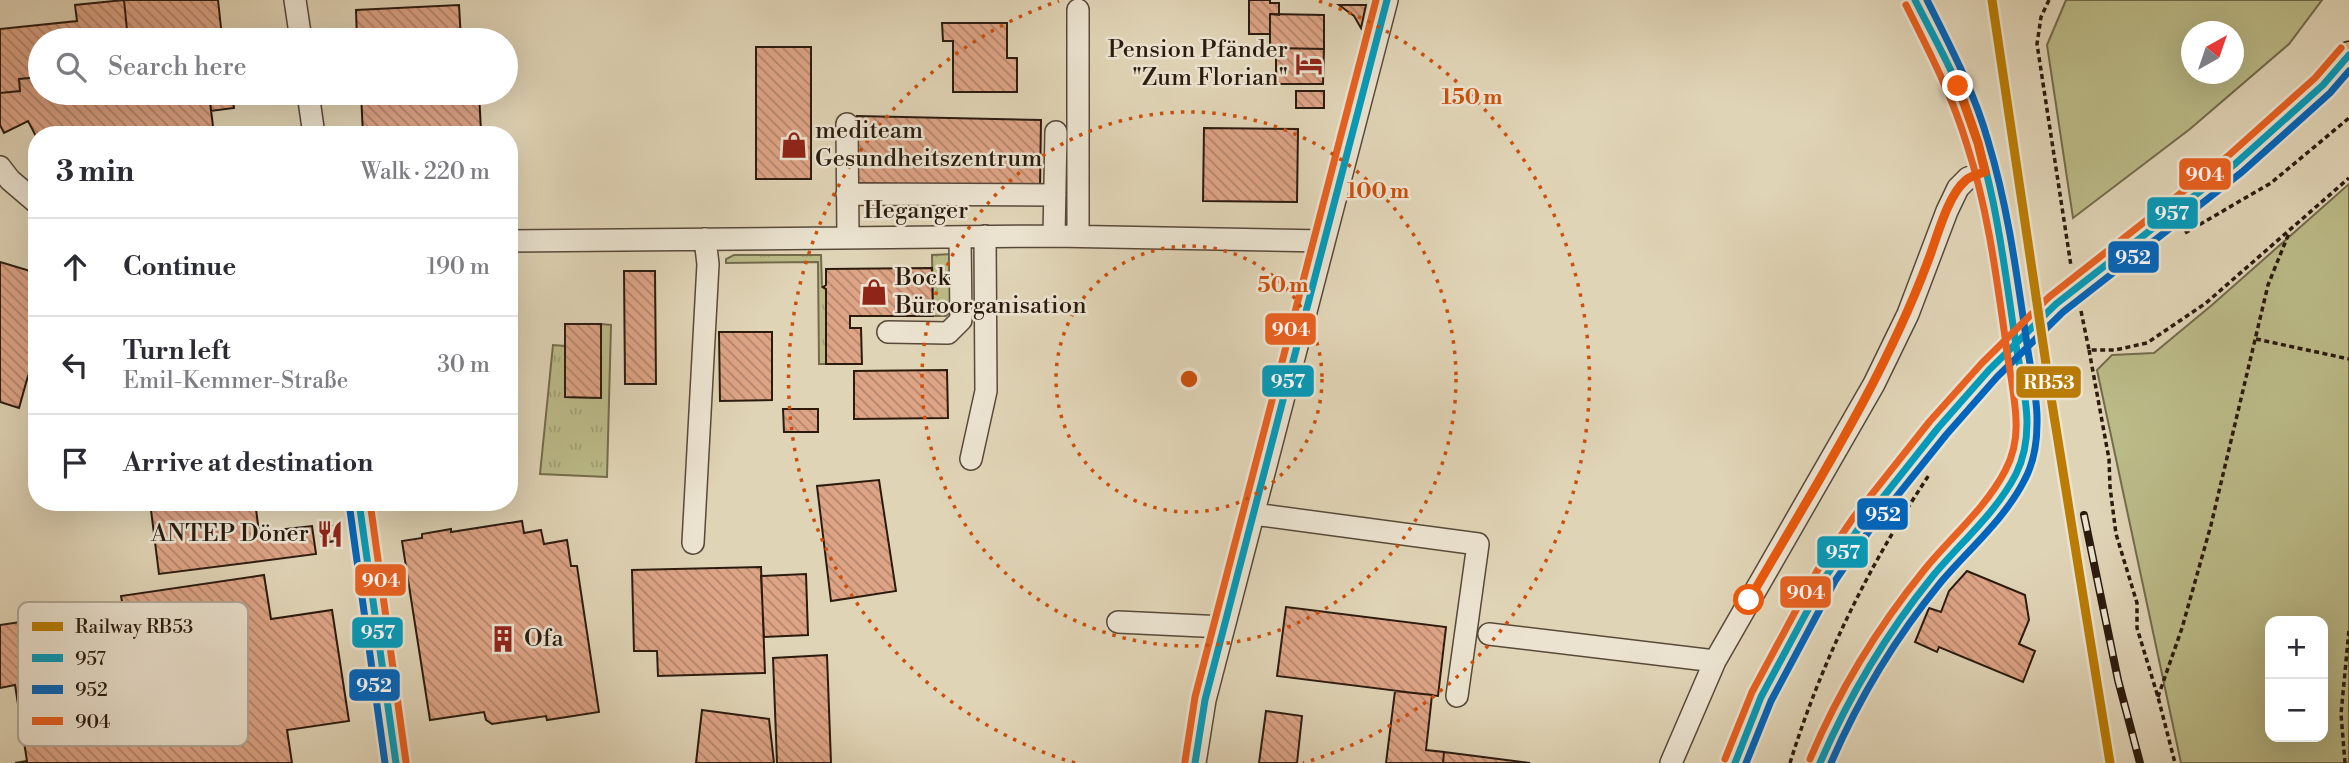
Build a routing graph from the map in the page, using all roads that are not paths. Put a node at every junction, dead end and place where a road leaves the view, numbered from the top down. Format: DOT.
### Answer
graph roads {
  1 [pos="295,0"];
  2 [pos="1387,0"];
  3 [pos="1925,4"];
  4 [pos="1078,9"];
  5 [pos="299,28"];
  6 [pos="2349,55"];
  7 [pos="310,105"];
  8 [pos="847,124"];
  9 [pos="313,126"];
  10 [pos="1056,132"];
  11 [pos="0,167"];
  12 [pos="1985,172"];
  13 [pos="847,194"];
  14 [pos="28,195"];
  15 [pos="1055,195"];
  16 [pos="985,236"];
  17 [pos="1054,236"];
  18 [pos="1078,236"];
  19 [pos="848,237"];
  20 [pos="960,237"];
  21 [pos="705,239"];
  22 [pos="518,241"];
  23 [pos="1324,241"];
  24 [pos="888,332"];
  25 [pos="971,459"];
  26 [pos="360,511"];
  27 [pos="1254,514"];
  28 [pos="693,543"];
  29 [pos="1118,622"];
  30 [pos="1224,627"];
  31 [pos="1489,634"];
  32 [pos="1715,661"];
  33 [pos="1457,696"];
  34 [pos="396,763"];
  35 [pos="1195,763"];
  36 [pos="1671,763"];
  37 [pos="1735,763"];
  38 [pos="1821,763"];
  1 -- 5 [label="street"];
  2 -- 23 [label="street"];
  3 -- 12 [label="street"];
  4 -- 18 [label="street"];
  6 -- 37 [label="main road, bridge"];
  7 -- 9 [label="street"];
  8 -- 13 [label="street"];
  10 -- 15 [label="street"];
  11 -- 14 [label="street"];
  12 -- 32 [label="street"];
  12 -- 38 [label="street"];
  13 -- 15 [label="street"];
  13 -- 19 [label="street"];
  15 -- 17 [label="street"];
  16 -- 17 [label="street, Heganger"];
  16 -- 20 [label="street, Heganger"];
  16 -- 25 [label="street"];
  17 -- 18 [label="street, Heganger"];
  18 -- 23 [label="street, Heganger"];
  19 -- 20 [label="street, Heganger"];
  19 -- 21 [label="street, Heganger"];
  20 -- 24 [label="street"];
  21 -- 22 [label="street, Heganger"];
  21 -- 28 [label="street"];
  23 -- 27 [label="street"];
  26 -- 34 [label="street"];
  27 -- 30 [label="street"];
  27 -- 33 [label="street"];
  29 -- 30 [label="street"];
  30 -- 35 [label="street"];
  31 -- 32 [label="street"];
  32 -- 36 [label="street"];
}
